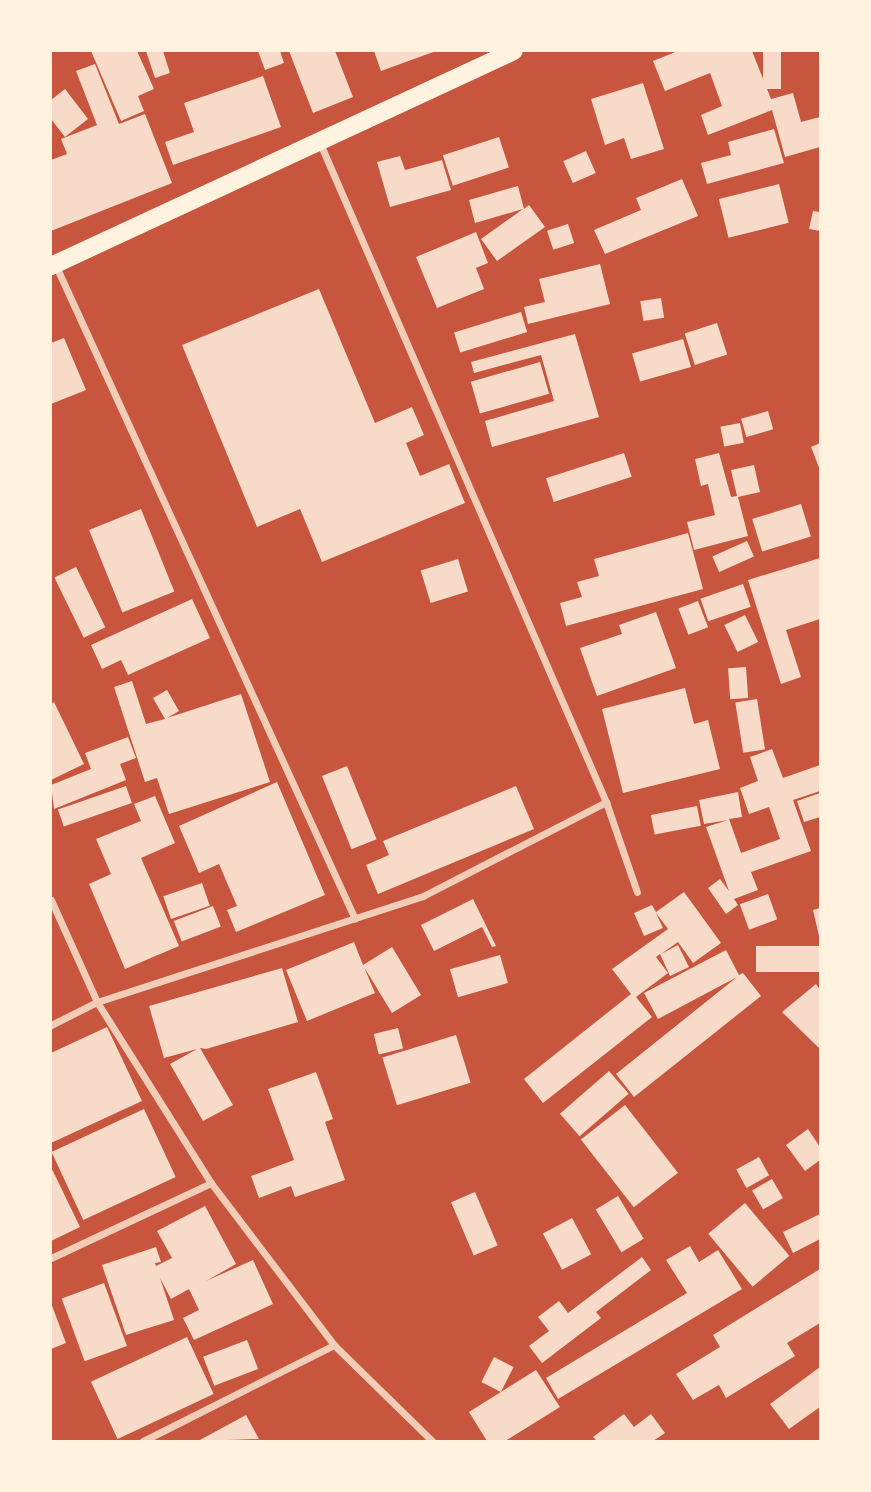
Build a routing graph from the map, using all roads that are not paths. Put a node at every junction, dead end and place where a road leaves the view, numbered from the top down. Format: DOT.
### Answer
graph roads {
  1 [pos="514,51"];
  2 [pos="319,141"];
  3 [pos="53,265"];
  4 [pos="607,802"];
  5 [pos="636,892"];
  6 [pos="51,900"];
  7 [pos="355,919"];
  8 [pos="97,1002"];
  9 [pos="51,1026"];
  10 [pos="211,1183"];
  11 [pos="51,1258"];
  12 [pos="334,1345"];
  13 [pos="143,1441"];
  14 [pos="432,1441"];
  1 -- 2 [label="main road"];
  2 -- 3 [label="main road"];
  2 -- 4 [label="street"];
  3 -- 7 [label="street"];
  4 -- 5 [label="street"];
  4 -- 7 [label="street"];
  6 -- 8 [label="street"];
  7 -- 8 [label="street"];
  8 -- 9 [label="street"];
  8 -- 10 [label="street"];
  10 -- 11 [label="street"];
  10 -- 12 [label="street"];
  12 -- 13 [label="street"];
  12 -- 14 [label="street"];
}
